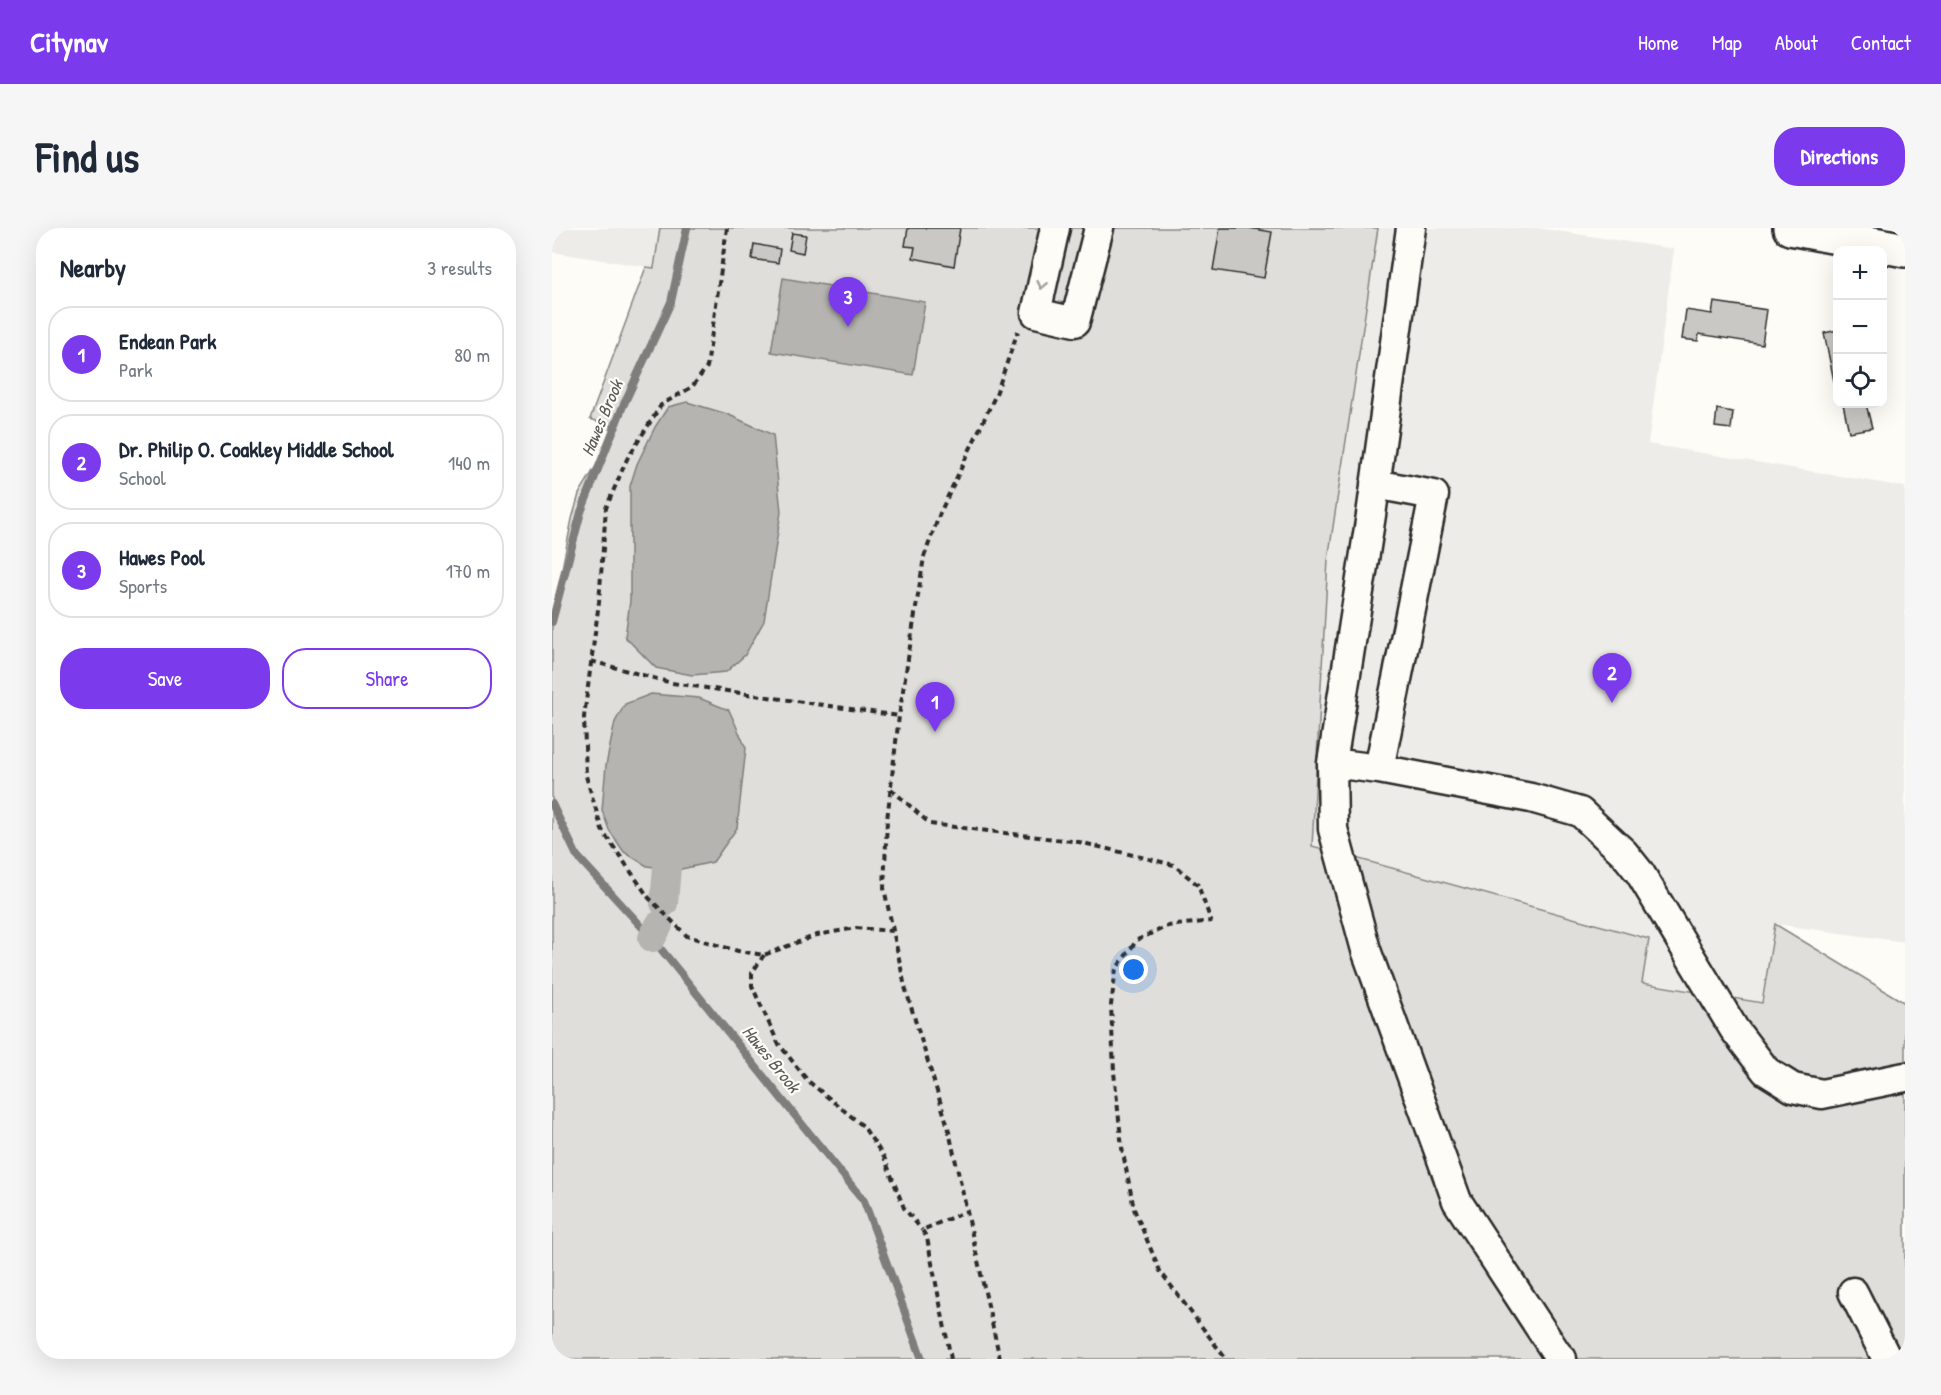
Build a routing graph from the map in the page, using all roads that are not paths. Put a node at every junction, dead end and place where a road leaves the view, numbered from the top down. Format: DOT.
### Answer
graph roads {
  1 [pos="1055,228"];
  2 [pos="1099,228"];
  3 [pos="1411,228"];
  4 [pos="1790,228"];
  5 [pos="1904,244"];
  6 [pos="1375,484"];
  7 [pos="1332,764"];
  8 [pos="1379,769"];
  9 [pos="1905,1077"];
  10 [pos="1853,1292"];
  11 [pos="1562,1359"];
  12 [pos="1887,1359"];
  1 -- 2 [label="lane, one-way"];
  3 -- 6 [label="lane"];
  4 -- 5 [label="main road"];
  6 -- 7 [label="lane"];
  6 -- 8 [label="lane"];
  7 -- 8 [label="lane"];
  7 -- 11 [label="lane"];
  8 -- 9 [label="lane"];
  10 -- 12 [label="lane"];
}
